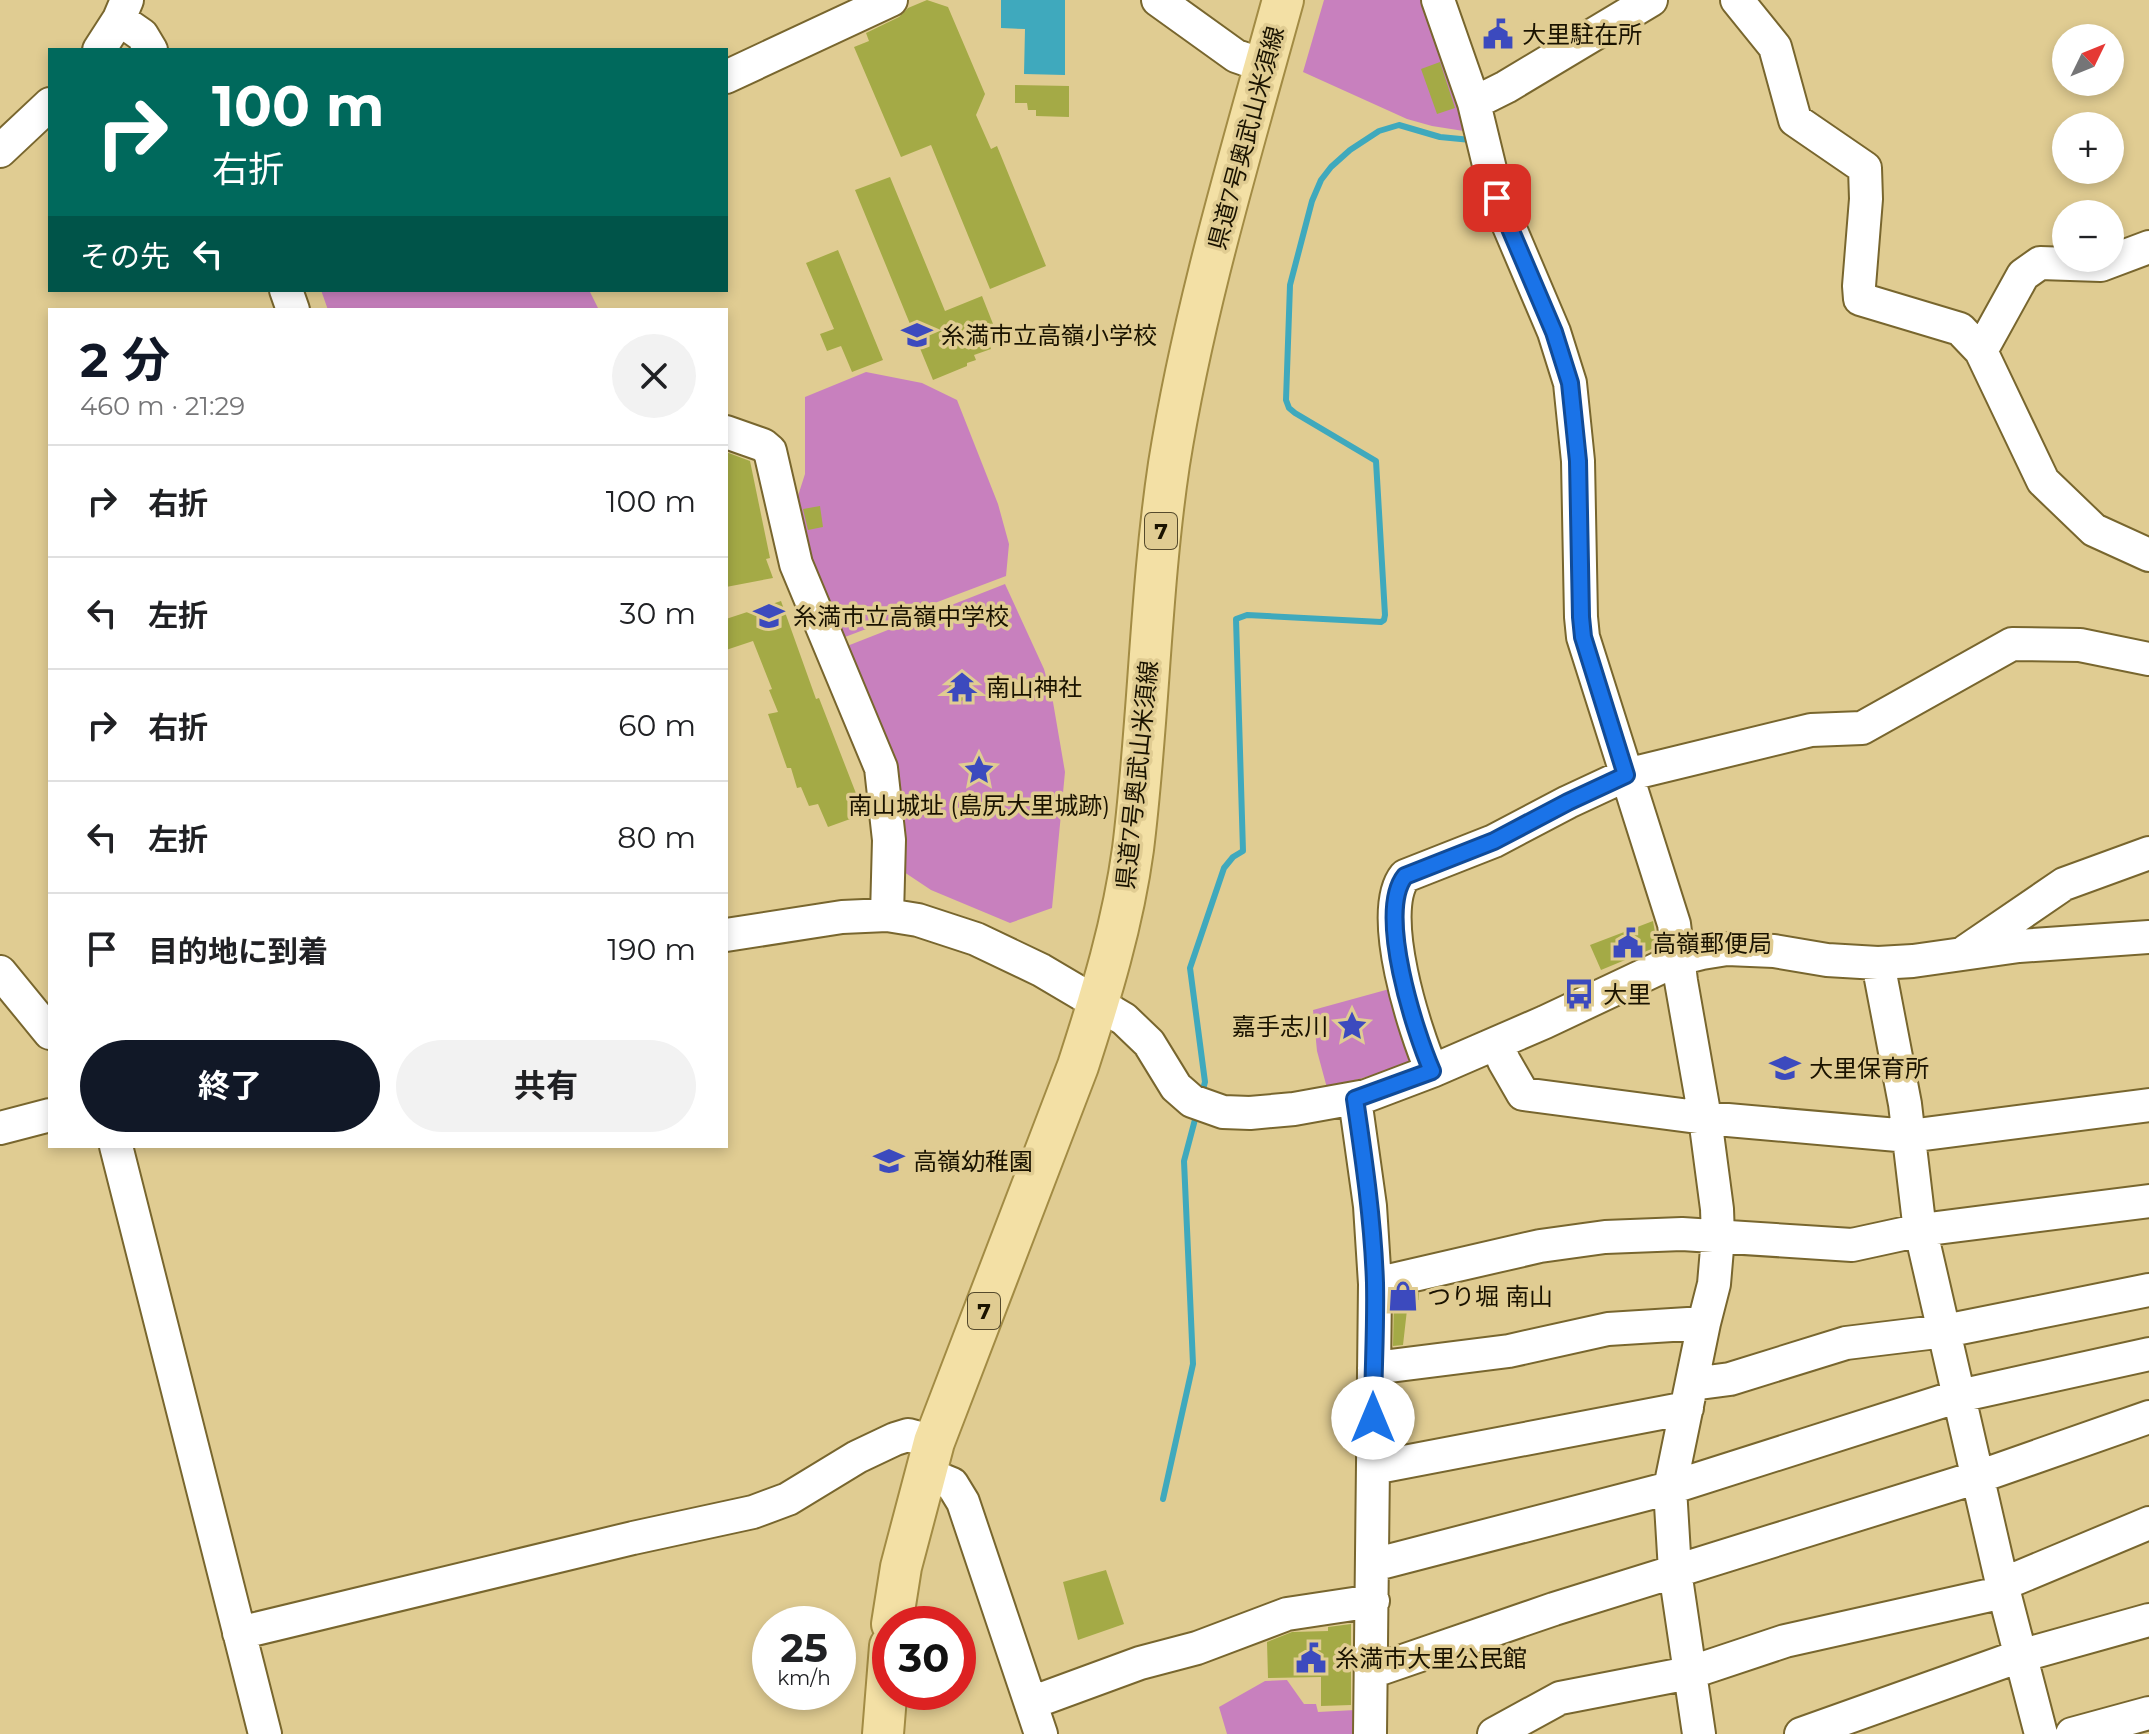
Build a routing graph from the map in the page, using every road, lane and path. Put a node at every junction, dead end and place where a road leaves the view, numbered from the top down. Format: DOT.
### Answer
graph roads {
  1 [pos="891,0"];
  2 [pos="1158,0"];
  3 [pos="1283,0"];
  4 [pos="1438,0"];
  5 [pos="1651,0"];
  6 [pos="1737,0"];
  7 [pos="123,10"];
  8 [pos="100,48"];
  9 [pos="150,48"];
  10 [pos="1265,66"];
  11 [pos="728,76"];
  12 [pos="1474,103"];
  13 [pos="48,106"];
  14 [pos="0,151"];
  15 [pos="2149,247"];
  16 [pos="1981,351"];
  17 [pos="728,433"];
  18 [pos="2149,555"];
  19 [pos="2149,659"];
  20 [pos="1626,775"];
  21 [pos="2149,853"];
  22 [pos="887,915"];
  23 [pos="728,929"];
  24 [pos="2149,937"];
  25 [pos="1960,955"];
  26 [pos="1678,959"];
  27 [pos="1878,963"];
  28 [pos="0,972"];
  29 [pos="1099,1004"];
  30 [pos="48,1031"];
  31 [pos="1497,1043"];
  32 [pos="1432,1071"];
  33 [pos="1355,1099"];
  34 [pos="2149,1105"];
  35 [pos="48,1116"];
  36 [pos="1705,1118"];
  37 [pos="0,1128"];
  38 [pos="1909,1136"];
  39 [pos="117,1148"];
  40 [pos="2149,1201"];
  41 [pos="1921,1230"];
  42 [pos="1718,1237"];
  43 [pos="1375,1284"];
  44 [pos="2149,1290"];
  45 [pos="1704,1323"];
  46 [pos="1945,1331"];
  47 [pos="2149,1354"];
  48 [pos="1374,1368"];
  49 [pos="1690,1396"];
  50 [pos="1959,1396"];
  51 [pos="2149,1417"];
  52 [pos="930,1458"];
  53 [pos="1373,1468"];
  54 [pos="1978,1477"];
  55 [pos="1670,1488"];
  56 [pos="2149,1523"];
  57 [pos="1373,1565"];
  58 [pos="1675,1571"];
  59 [pos="2003,1588"];
  60 [pos="1373,1601"];
  61 [pos="895,1606"];
  62 [pos="2149,1620"];
  63 [pos="239,1633"];
  64 [pos="2020,1656"];
  65 [pos="1371,1672"];
  66 [pos="1689,1673"];
  67 [pos="1031,1703"];
  68 [pos="885,1710"];
  69 [pos="2149,1713"];
  70 [pos="265,1734"];
  71 [pos="883,1734"];
  72 [pos="1041,1734"];
  73 [pos="1370,1734"];
  74 [pos="1494,1734"];
  75 [pos="1699,1734"];
  76 [pos="1801,1734"];
  77 [pos="2041,1734"];
  78 [pos="2072,1734"];
  1 -- 11 [label="street"];
  2 -- 10 [label="street"];
  3 -- 10 [label="main road, 県道7号奥武山米須線 / 7"];
  4 -- 12 [label="street"];
  5 -- 12 [label="street"];
  6 -- 16 [label="street"];
  7 -- 8 [label="street"];
  7 -- 9 [label="street"];
  10 -- 29 [label="main road, 県道7号奥武山米須線 / 7"];
  12 -- 20 [label="street"];
  13 -- 14 [label="street"];
  15 -- 16 [label="street"];
  16 -- 18 [label="street"];
  17 -- 22 [label="street"];
  19 -- 20 [label="street"];
  20 -- 26 [label="street"];
  20 -- 32 [label="street"];
  21 -- 25 [label="street"];
  22 -- 23 [label="street"];
  22 -- 29 [label="street"];
  24 -- 25 [label="street"];
  25 -- 27 [label="street"];
  26 -- 27 [label="street"];
  26 -- 31 [label="street"];
  26 -- 36 [label="street"];
  27 -- 38 [label="street"];
  28 -- 30 [label="street"];
  29 -- 33 [label="street"];
  29 -- 52 [label="main road, 県道7号奥武山米須線 / 7"];
  31 -- 32 [label="street"];
  31 -- 36 [label="street"];
  32 -- 33 [label="street"];
  33 -- 43 [label="street"];
  34 -- 38 [label="street"];
  35 -- 37 [label="street"];
  36 -- 38 [label="street"];
  36 -- 42 [label="street"];
  38 -- 41 [label="street"];
  39 -- 63 [label="street"];
  40 -- 41 [label="street"];
  41 -- 42 [label="street"];
  41 -- 46 [label="street"];
  42 -- 43 [label="street"];
  42 -- 45 [label="street"];
  43 -- 48 [label="street"];
  44 -- 46 [label="street"];
  45 -- 48 [label="street"];
  45 -- 49 [label="street"];
  46 -- 49 [label="street"];
  46 -- 50 [label="street"];
  47 -- 50 [label="street"];
  48 -- 53 [label="street"];
  49 -- 53 [label="street"];
  49 -- 55 [label="street"];
  50 -- 54 [label="street"];
  50 -- 55 [label="street"];
  51 -- 54 [label="street"];
  52 -- 61 [label="main road, 県道7号奥武山米須線 / 7"];
  52 -- 63 [label="street"];
  52 -- 67 [label="street"];
  53 -- 57 [label="street"];
  54 -- 58 [label="street"];
  54 -- 59 [label="street"];
  55 -- 57 [label="street"];
  55 -- 58 [label="street"];
  56 -- 59 [label="street"];
  57 -- 60 [label="street"];
  58 -- 65 [label="street"];
  58 -- 66 [label="street"];
  59 -- 64 [label="street"];
  59 -- 66 [label="street"];
  60 -- 65 [label="street"];
  60 -- 67 [label="street"];
  62 -- 64 [label="street"];
  63 -- 70 [label="street"];
  64 -- 76 [label="street"];
  64 -- 77 [label="street"];
  65 -- 73 [label="street"];
  66 -- 74 [label="street"];
  66 -- 75 [label="street"];
  67 -- 72 [label="street"];
  68 -- 71 [label="main road"];
  69 -- 78 [label="street"];
}
